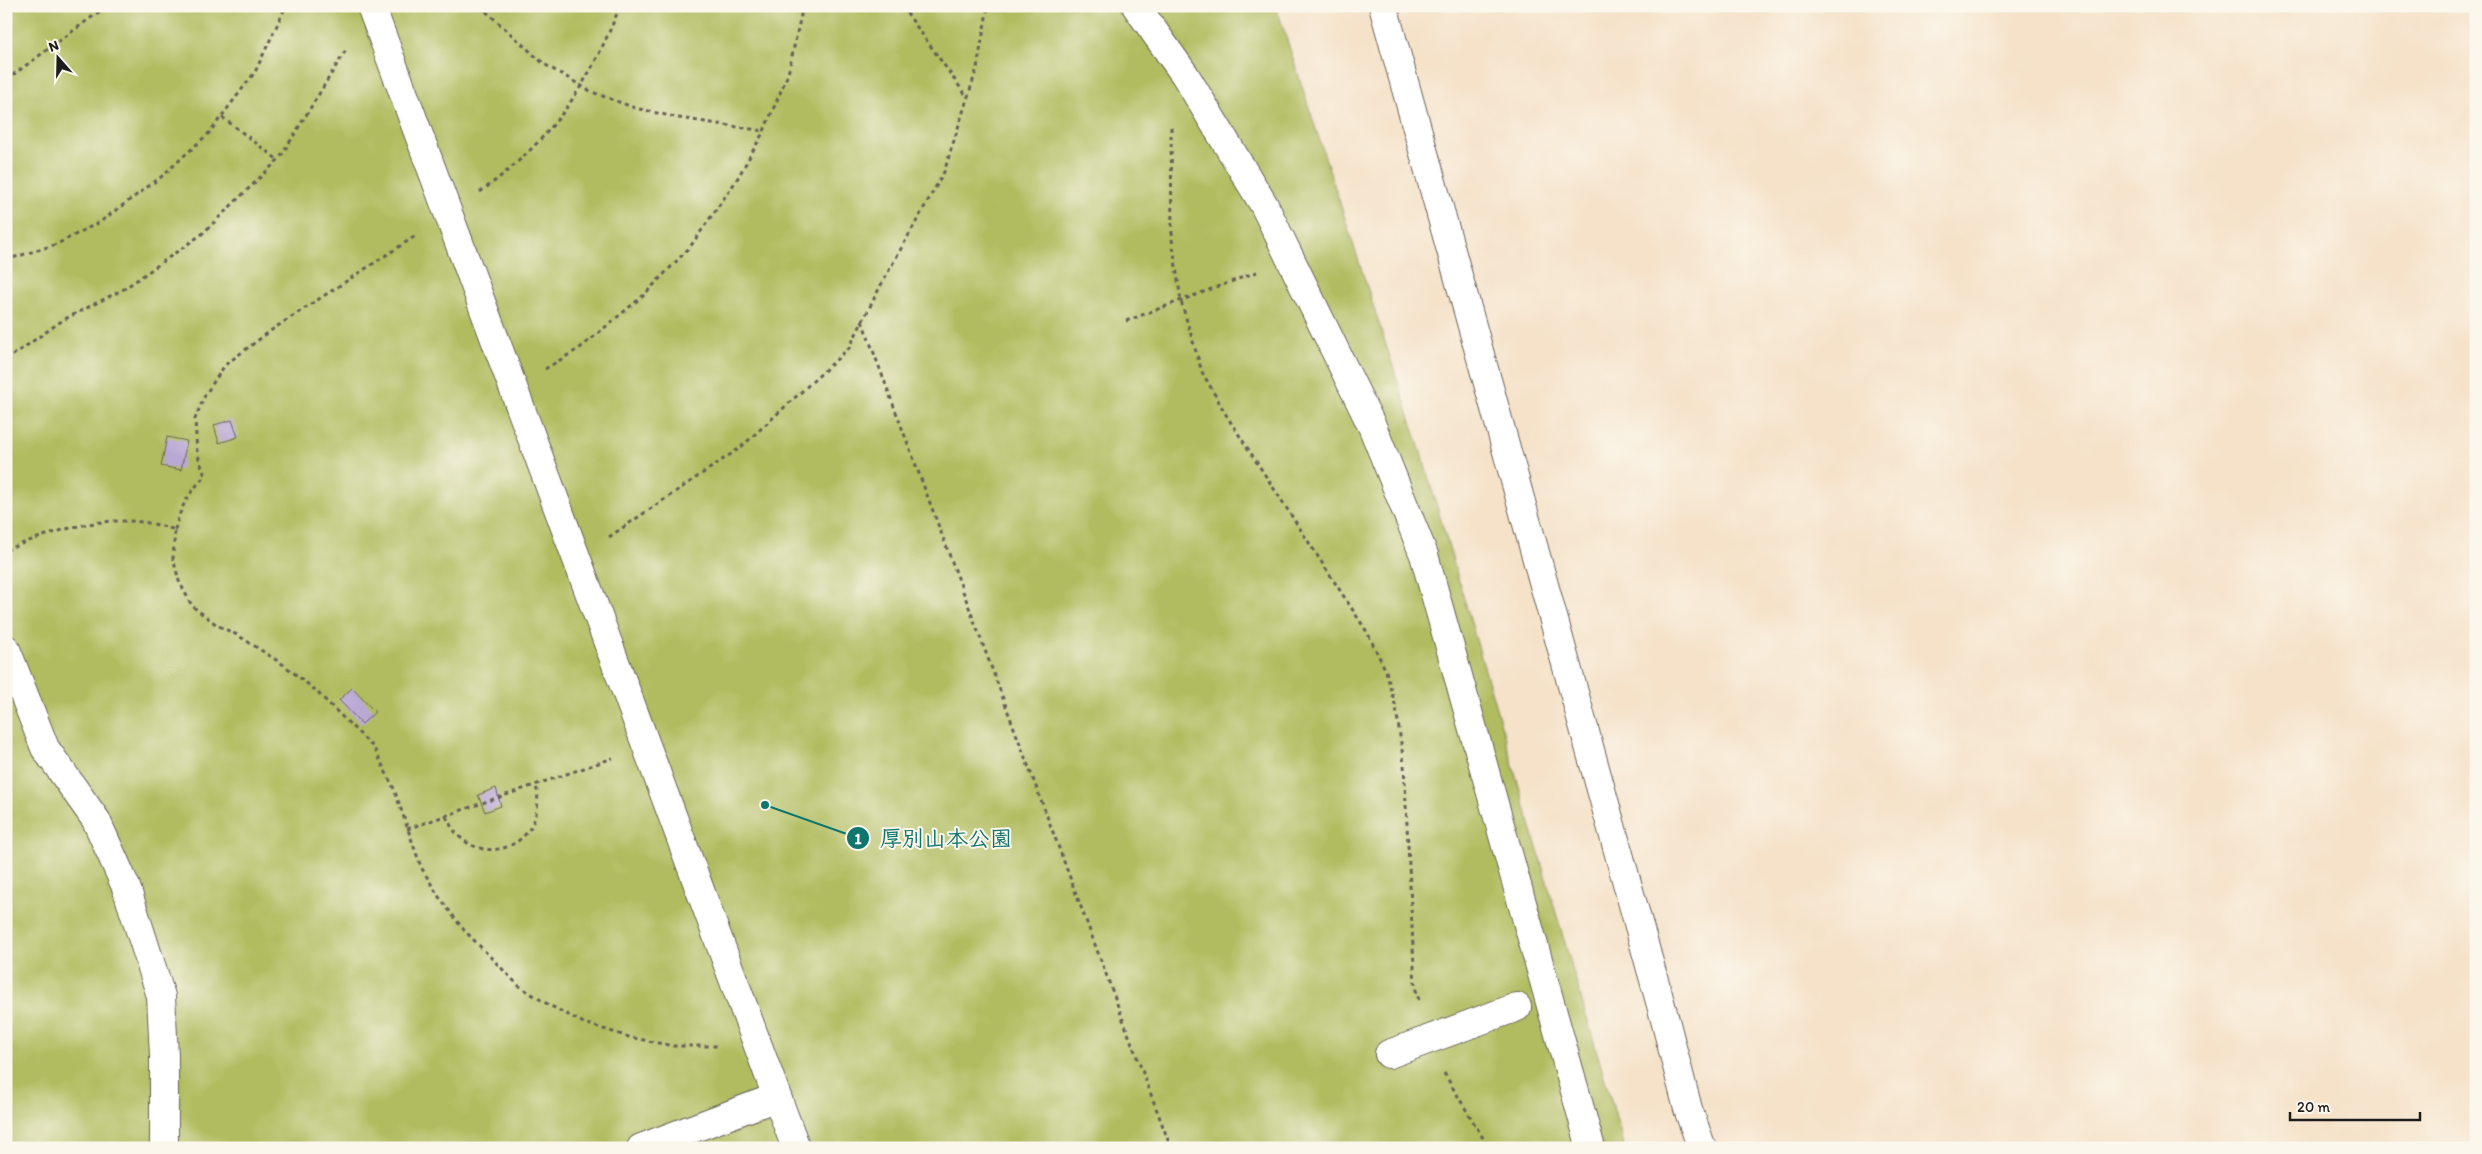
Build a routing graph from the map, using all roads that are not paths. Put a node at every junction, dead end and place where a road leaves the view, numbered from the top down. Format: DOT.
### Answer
graph roads {
  1 [pos="371,6"];
  2 [pos="1136,6"];
  3 [pos="1383,6"];
  4 [pos="6,649"];
  5 [pos="1516,1007"];
  6 [pos="1389,1054"];
  7 [pos="777,1097"];
  8 [pos="164,1148"];
  9 [pos="641,1148"];
  10 [pos="796,1148"];
  11 [pos="1591,1148"];
  12 [pos="1702,1148"];
  1 -- 7 [label="street"];
  2 -- 11 [label="street"];
  3 -- 12 [label="street"];
  4 -- 8 [label="street"];
  5 -- 6 [label="street"];
  7 -- 9 [label="street"];
  7 -- 10 [label="street"];
}
